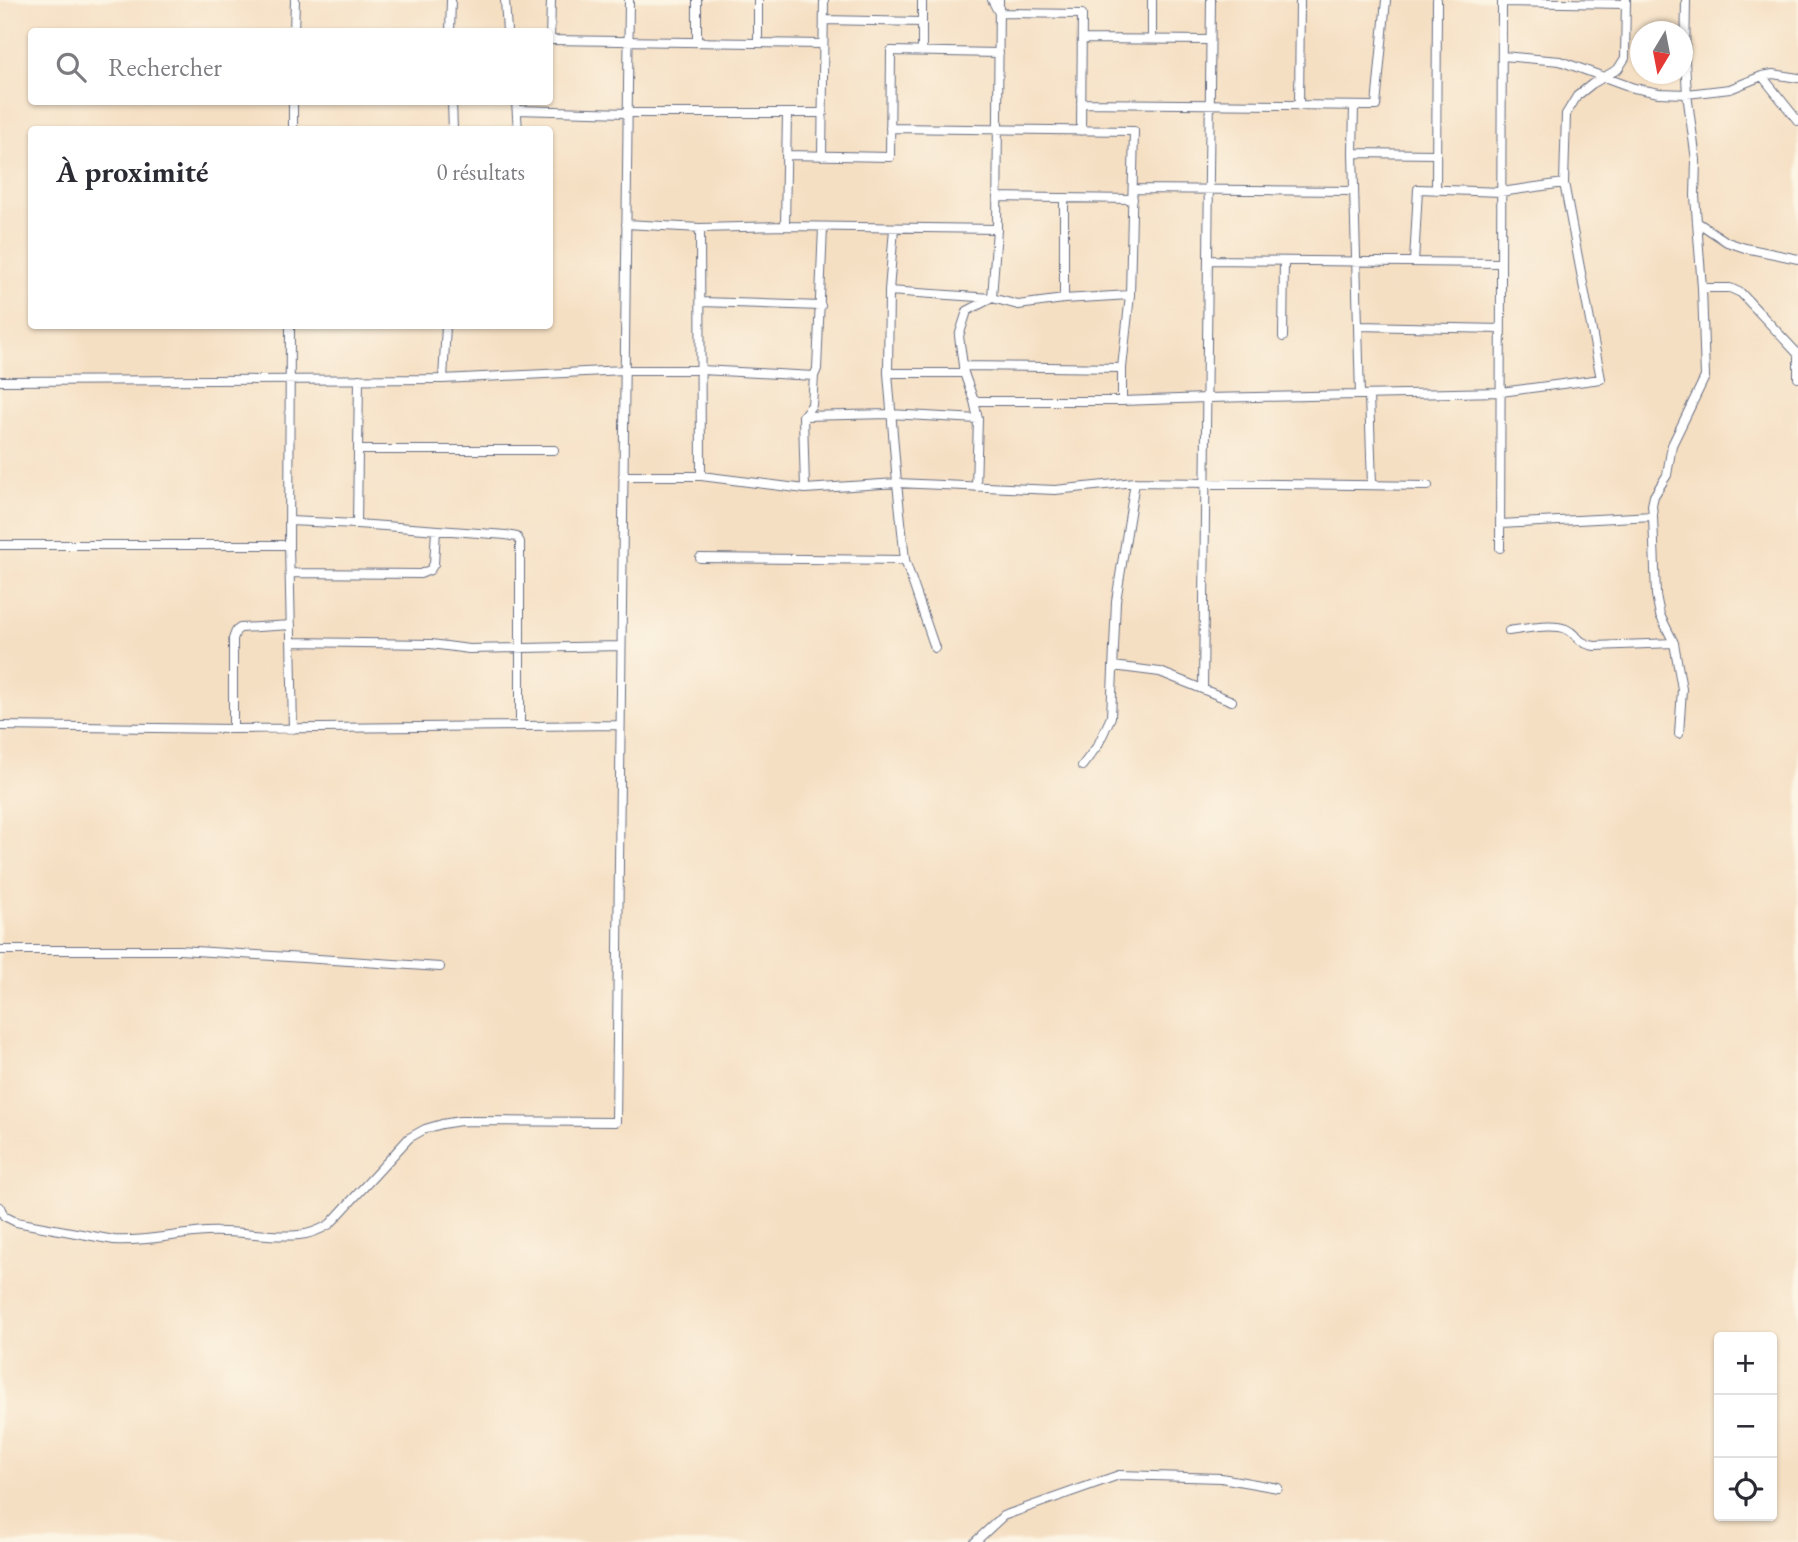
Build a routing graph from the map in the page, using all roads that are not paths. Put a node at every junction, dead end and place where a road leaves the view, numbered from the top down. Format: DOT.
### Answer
graph roads {
  1 [pos="295,0"];
  2 [pos="451,0"];
  3 [pos="505,0"];
  4 [pos="551,0"];
  5 [pos="629,0"];
  6 [pos="697,0"];
  7 [pos="758,0"];
  8 [pos="824,0"];
  9 [pos="922,0"];
  10 [pos="992,0"];
  11 [pos="999,0"];
  12 [pos="1152,0"];
  13 [pos="1211,0"];
  14 [pos="1300,0"];
  15 [pos="1386,0"];
  16 [pos="1437,0"];
  17 [pos="1686,0"];
  18 [pos="1502,1"];
  19 [pos="1626,2"];
  20 [pos="999,13"];
  21 [pos="824,20"];
  22 [pos="922,22"];
  23 [pos="294,28"];
  24 [pos="450,28"];
  25 [pos="507,28"];
  26 [pos="550,28"];
  27 [pos="1082,38"];
  28 [pos="553,40"];
  29 [pos="1152,40"];
  30 [pos="1210,40"];
  31 [pos="628,41"];
  32 [pos="697,42"];
  33 [pos="758,43"];
  34 [pos="824,44"];
  35 [pos="922,52"];
  36 [pos="999,53"];
  37 [pos="1502,56"];
  38 [pos="1762,76"];
  39 [pos="1605,77"];
  40 [pos="1798,78"];
  41 [pos="1687,94"];
  42 [pos="1081,103"];
  43 [pos="1210,104"];
  44 [pos="293,105"];
  45 [pos="452,105"];
  46 [pos="517,106"];
  47 [pos="1298,106"];
  48 [pos="1354,106"];
  49 [pos="627,113"];
  50 [pos="787,113"];
  51 [pos="823,113"];
  52 [pos="1798,121"];
  53 [pos="293,126"];
  54 [pos="453,126"];
  55 [pos="517,126"];
  56 [pos="890,128"];
  57 [pos="998,130"];
  58 [pos="1081,131"];
  59 [pos="1353,153"];
  60 [pos="1436,154"];
  61 [pos="786,155"];
  62 [pos="822,156"];
  63 [pos="1564,183"];
  64 [pos="1133,189"];
  65 [pos="1209,190"];
  66 [pos="1436,190"];
  67 [pos="1354,191"];
  68 [pos="1501,192"];
  69 [pos="997,197"];
  70 [pos="1064,198"];
  71 [pos="1133,199"];
  72 [pos="1697,222"];
  73 [pos="626,224"];
  74 [pos="785,226"];
  75 [pos="823,227"];
  76 [pos="700,228"];
  77 [pos="894,228"];
  78 [pos="997,229"];
  79 [pos="1798,259"];
  80 [pos="1208,260"];
  81 [pos="1284,261"];
  82 [pos="1356,261"];
  83 [pos="1414,262"];
  84 [pos="1501,263"];
  85 [pos="1702,288"];
  86 [pos="888,291"];
  87 [pos="1130,295"];
  88 [pos="992,298"];
  89 [pos="1064,299"];
  90 [pos="701,302"];
  91 [pos="821,306"];
  92 [pos="1358,326"];
  93 [pos="290,329"];
  94 [pos="446,329"];
  95 [pos="1501,329"];
  96 [pos="1283,337"];
  97 [pos="1122,368"];
  98 [pos="964,369"];
  99 [pos="624,370"];
  100 [pos="701,370"];
  101 [pos="888,373"];
  102 [pos="814,376"];
  103 [pos="289,379"];
  104 [pos="359,379"];
  105 [pos="443,379"];
  106 [pos="1798,379"];
  107 [pos="0,381"];
  108 [pos="1500,392"];
  109 [pos="1364,395"];
  110 [pos="1207,398"];
  111 [pos="974,401"];
  112 [pos="1122,401"];
  113 [pos="890,414"];
  114 [pos="803,416"];
  115 [pos="978,419"];
  116 [pos="359,450"];
  117 [pos="554,450"];
  118 [pos="623,475"];
  119 [pos="701,476"];
  120 [pos="1135,482"];
  121 [pos="897,483"];
  122 [pos="1206,483"];
  123 [pos="1372,485"];
  124 [pos="1428,486"];
  125 [pos="976,487"];
  126 [pos="805,489"];
  127 [pos="1653,516"];
  128 [pos="289,522"];
  129 [pos="357,524"];
  130 [pos="1500,524"];
  131 [pos="436,530"];
  132 [pos="0,545"];
  133 [pos="289,545"];
  134 [pos="1500,548"];
  135 [pos="700,558"];
  136 [pos="905,560"];
  137 [pos="290,573"];
  138 [pos="291,625"];
  139 [pos="1509,631"];
  140 [pos="292,642"];
  141 [pos="1674,643"];
  142 [pos="621,646"];
  143 [pos="520,648"];
  144 [pos="935,648"];
  145 [pos="1114,666"];
  146 [pos="1203,689"];
  147 [pos="1232,701"];
  148 [pos="621,725"];
  149 [pos="0,726"];
  150 [pos="520,726"];
  151 [pos="233,729"];
  152 [pos="293,729"];
  153 [pos="1679,734"];
  154 [pos="1082,766"];
  155 [pos="0,950"];
  156 [pos="440,967"];
  157 [pos="0,1207"];
  158 [pos="1278,1488"];
  159 [pos="975,1542"];
  1 -- 23 [label="street"];
  2 -- 24 [label="street"];
  3 -- 25 [label="street"];
  4 -- 26 [label="street"];
  5 -- 31 [label="street"];
  6 -- 32 [label="street"];
  7 -- 33 [label="street"];
  8 -- 21 [label="street"];
  9 -- 22 [label="street"];
  10 -- 20 [label="street"];
  11 -- 20 [label="street"];
  12 -- 29 [label="street"];
  13 -- 30 [label="street"];
  14 -- 47 [label="street"];
  15 -- 48 [label="street"];
  16 -- 60 [label="street"];
  17 -- 41 [label="street"];
  18 -- 19 [label="street"];
  18 -- 37 [label="street"];
  19 -- 39 [label="street"];
  20 -- 27 [label="street"];
  20 -- 36 [label="street"];
  21 -- 22 [label="street"];
  21 -- 34 [label="street"];
  22 -- 35 [label="street"];
  27 -- 29 [label="street"];
  27 -- 42 [label="street"];
  28 -- 31 [label="street"];
  29 -- 30 [label="street"];
  30 -- 43 [label="street"];
  31 -- 32 [label="street"];
  31 -- 49 [label="street"];
  32 -- 33 [label="street"];
  33 -- 34 [label="street"];
  34 -- 51 [label="street"];
  35 -- 36 [label="street"];
  35 -- 56 [label="street"];
  36 -- 57 [label="street"];
  37 -- 39 [label="street"];
  37 -- 68 [label="street"];
  38 -- 40 [label="street"];
  38 -- 41 [label="street"];
  38 -- 52 [label="street"];
  39 -- 41 [label="street"];
  39 -- 63 [label="street"];
  41 -- 72 [label="street"];
  42 -- 43 [label="street"];
  42 -- 58 [label="street"];
  43 -- 47 [label="street"];
  43 -- 65 [label="street"];
  44 -- 53 [label="street"];
  45 -- 54 [label="street"];
  46 -- 49 [label="street"];
  46 -- 55 [label="street"];
  47 -- 48 [label="street"];
  48 -- 59 [label="street"];
  49 -- 50 [label="street"];
  49 -- 73 [label="street"];
  50 -- 51 [label="street"];
  50 -- 61 [label="street"];
  51 -- 62 [label="street"];
  56 -- 57 [label="street"];
  56 -- 62 [label="street"];
  57 -- 58 [label="street"];
  57 -- 69 [label="street"];
  58 -- 64 [label="street"];
  59 -- 60 [label="street"];
  59 -- 67 [label="street"];
  60 -- 66 [label="street"];
  61 -- 62 [label="street"];
  61 -- 74 [label="street"];
  63 -- 68 [label="street"];
  63 -- 108 [label="street"];
  64 -- 65 [label="street"];
  64 -- 71 [label="street"];
  65 -- 67 [label="street"];
  65 -- 80 [label="street"];
  66 -- 68 [label="street"];
  66 -- 83 [label="street"];
  67 -- 82 [label="street"];
  68 -- 84 [label="street"];
  69 -- 70 [label="street"];
  69 -- 78 [label="street"];
  70 -- 71 [label="street"];
  70 -- 89 [label="street"];
  71 -- 87 [label="street"];
  72 -- 79 [label="street"];
  72 -- 85 [label="street"];
  73 -- 76 [label="street"];
  73 -- 99 [label="street"];
  74 -- 75 [label="street"];
  74 -- 76 [label="street"];
  75 -- 77 [label="street"];
  75 -- 91 [label="street"];
  76 -- 90 [label="street"];
  77 -- 78 [label="street"];
  77 -- 86 [label="street"];
  78 -- 88 [label="street"];
  80 -- 81 [label="street"];
  80 -- 110 [label="street"];
  81 -- 82 [label="street"];
  81 -- 96 [label="street"];
  82 -- 83 [label="street"];
  82 -- 92 [label="street"];
  83 -- 84 [label="street"];
  84 -- 95 [label="street"];
  85 -- 106 [label="street"];
  85 -- 127 [label="street"];
  86 -- 88 [label="street"];
  86 -- 101 [label="street"];
  87 -- 89 [label="street"];
  87 -- 97 [label="street"];
  88 -- 89 [label="street"];
  88 -- 98 [label="street"];
  90 -- 91 [label="street"];
  90 -- 100 [label="street"];
  91 -- 102 [label="street"];
  92 -- 95 [label="street"];
  92 -- 109 [label="street"];
  93 -- 103 [label="street"];
  94 -- 105 [label="street"];
  95 -- 108 [label="street"];
  97 -- 98 [label="street"];
  97 -- 112 [label="street"];
  98 -- 101 [label="street"];
  98 -- 111 [label="street"];
  99 -- 100 [label="street"];
  99 -- 105 [label="street"];
  99 -- 118 [label="street"];
  100 -- 102 [label="street"];
  100 -- 119 [label="street"];
  101 -- 113 [label="street"];
  102 -- 114 [label="street"];
  103 -- 104 [label="street"];
  103 -- 107 [label="street"];
  103 -- 128 [label="street"];
  104 -- 105 [label="street"];
  104 -- 116 [label="street"];
  108 -- 109 [label="street"];
  108 -- 130 [label="street"];
  109 -- 110 [label="street"];
  109 -- 123 [label="street"];
  110 -- 112 [label="street"];
  110 -- 122 [label="street"];
  111 -- 112 [label="street"];
  111 -- 115 [label="street"];
  113 -- 114 [label="street"];
  113 -- 115 [label="street"];
  113 -- 121 [label="street"];
  114 -- 126 [label="street"];
  115 -- 125 [label="street"];
  116 -- 117 [label="street"];
  116 -- 129 [label="street"];
  118 -- 119 [label="street"];
  118 -- 142 [label="street"];
  119 -- 126 [label="street"];
  120 -- 122 [label="street"];
  120 -- 125 [label="street"];
  120 -- 145 [label="street"];
  121 -- 125 [label="street"];
  121 -- 126 [label="street"];
  121 -- 136 [label="street"];
  122 -- 123 [label="street"];
  122 -- 146 [label="street"];
  123 -- 124 [label="street"];
  127 -- 130 [label="street"];
  127 -- 141 [label="street"];
  128 -- 129 [label="street"];
  128 -- 133 [label="street"];
  129 -- 131 [label="street"];
  130 -- 134 [label="street"];
  131 -- 137 [label="street"];
  131 -- 143 [label="street"];
  132 -- 133 [label="street"];
  133 -- 137 [label="street"];
  135 -- 136 [label="street"];
  136 -- 144 [label="street"];
  137 -- 138 [label="street"];
  138 -- 140 [label="street"];
  138 -- 151 [label="street"];
  139 -- 141 [label="street"];
  140 -- 143 [label="street"];
  140 -- 152 [label="street"];
  141 -- 153 [label="street"];
  142 -- 143 [label="street"];
  142 -- 148 [label="street"];
  143 -- 150 [label="street"];
  145 -- 146 [label="street"];
  145 -- 154 [label="street"];
  146 -- 147 [label="street"];
  148 -- 150 [label="street"];
  148 -- 157 [label="street"];
  149 -- 151 [label="street"];
  150 -- 152 [label="street"];
  151 -- 152 [label="street"];
  155 -- 156 [label="street"];
  158 -- 159 [label="street"];
}
